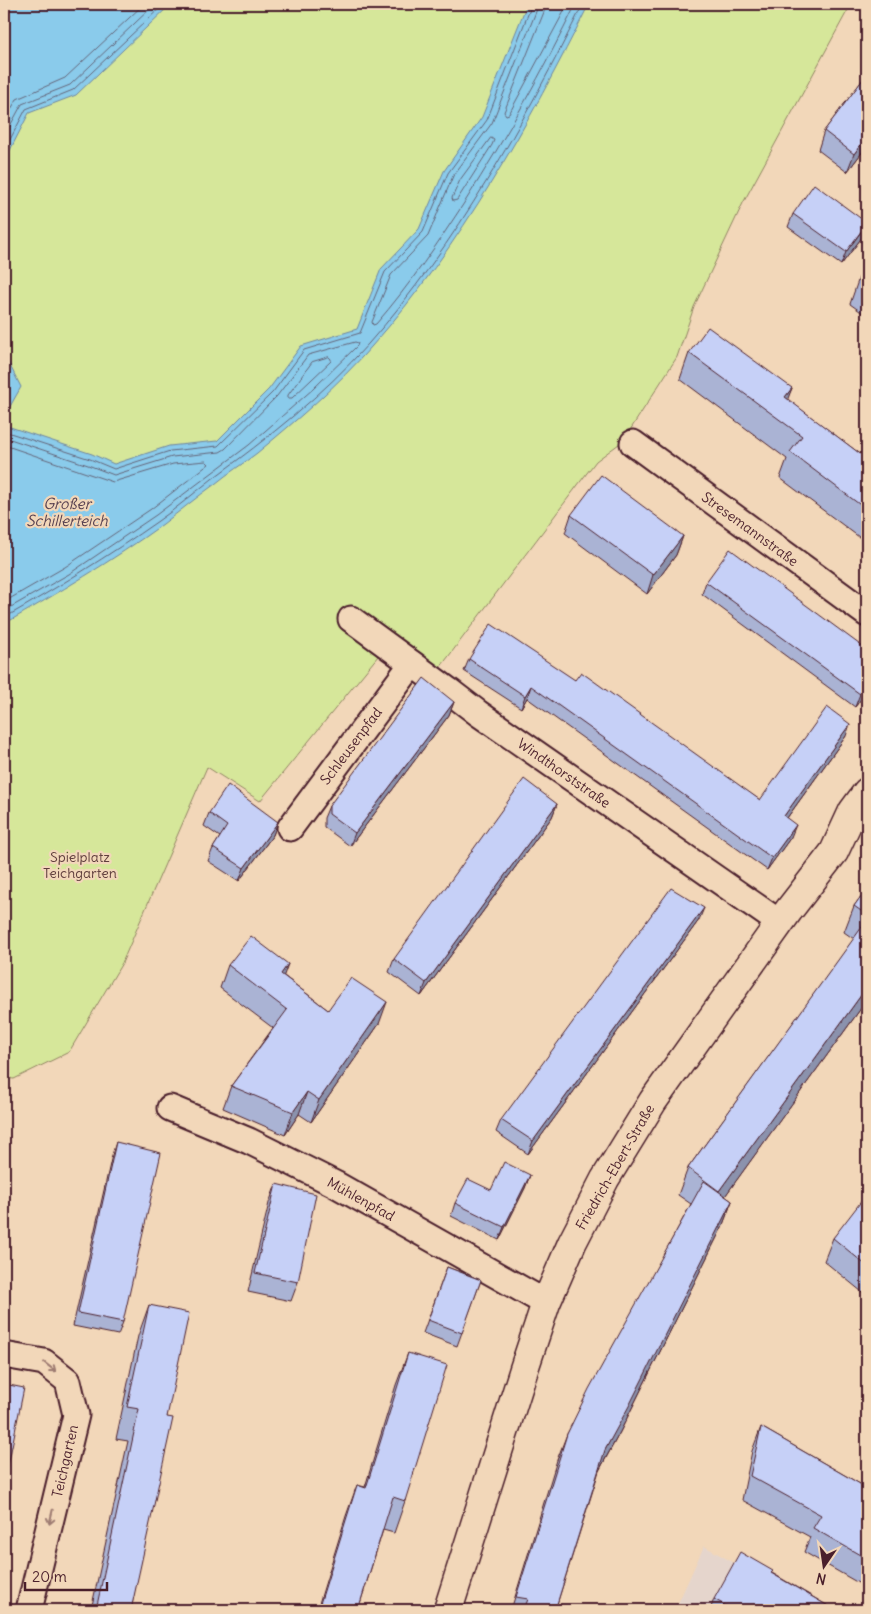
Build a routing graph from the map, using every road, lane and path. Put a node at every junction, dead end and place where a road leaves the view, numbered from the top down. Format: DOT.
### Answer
graph roads {
  1 [pos="633,443"];
  2 [pos="867,614"];
  3 [pos="350,620"];
  4 [pos="412,664"];
  5 [pos="867,792"];
  6 [pos="867,827"];
  7 [pos="290,828"];
  8 [pos="834,852"];
  9 [pos="780,923"];
  10 [pos="170,1108"];
  11 [pos="546,1303"];
  12 [pos="4,1355"];
  13 [pos="29,1610"];
  14 [pos="448,1610"];
  1 -- 2 [label="street, Stresemannstraße"];
  3 -- 4 [label="street, Windthorststraße"];
  4 -- 7 [label="street, Schleusenpfad"];
  4 -- 9 [label="street, Windthorststraße"];
  5 -- 8 [label="street, Friedrich-Ebert-Straße"];
  6 -- 8 [label="street, Friedrich-Ebert-Straße"];
  8 -- 9 [label="street, Friedrich-Ebert-Straße"];
  9 -- 11 [label="street, Friedrich-Ebert-Straße"];
  10 -- 11 [label="street, Mühlenpfad"];
  11 -- 14 [label="street, Friedrich-Ebert-Straße"];
  12 -- 13 [label="street, Teichgarten, one-way"];
}
